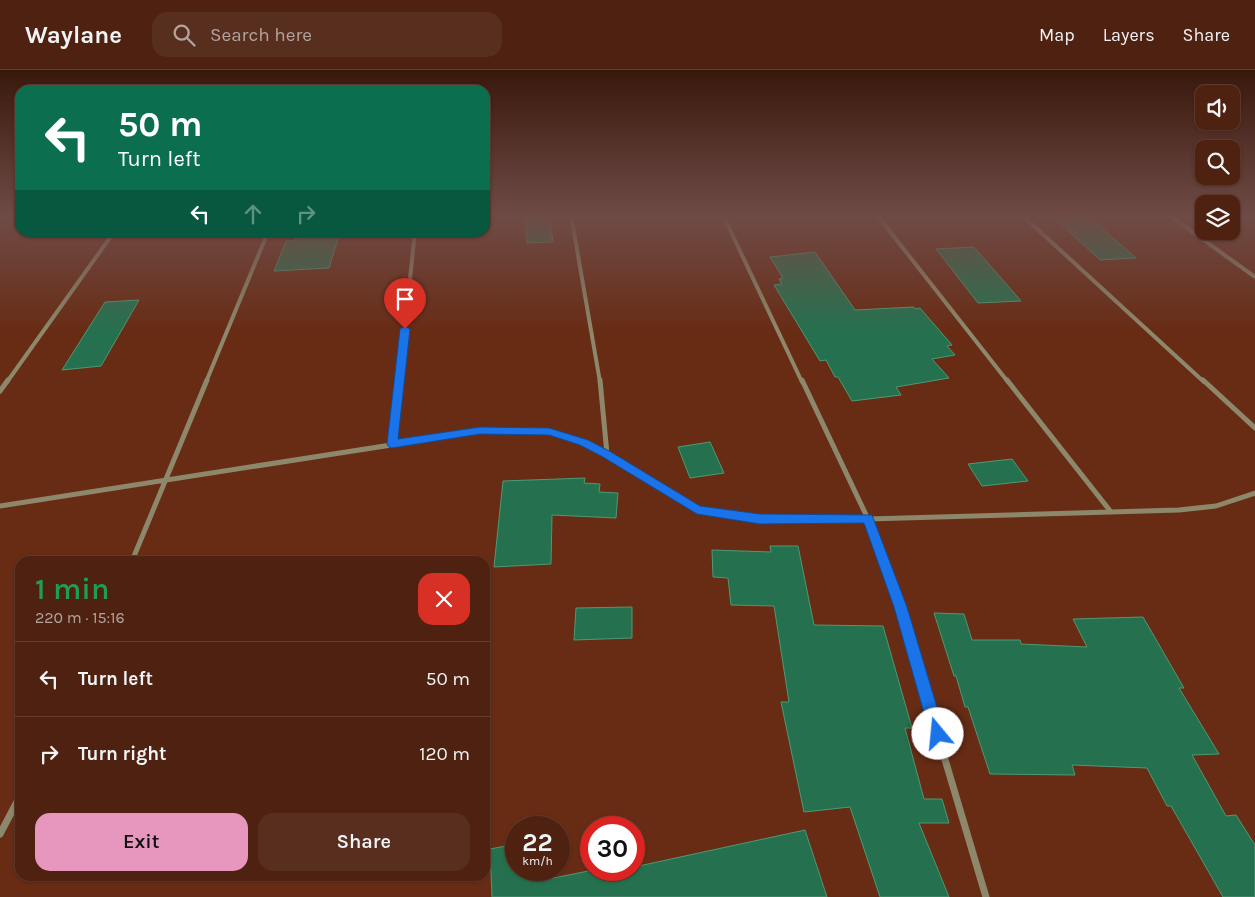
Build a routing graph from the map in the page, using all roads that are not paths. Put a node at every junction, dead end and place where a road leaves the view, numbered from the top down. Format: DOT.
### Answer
graph roads {
  1 [pos="99,254"];
  2 [pos="259,254"];
  3 [pos="413,254"];
  4 [pos="578,254"];
  5 [pos="741,254"];
  6 [pos="907,254"];
  7 [pos="1064,254"];
  8 [pos="1223,254"];
  9 [pos="1255,277"];
  10 [pos="0,391"];
  11 [pos="1255,428"];
  12 [pos="392,444"];
  13 [pos="607,454"];
  14 [pos="167,479"];
  15 [pos="1255,493"];
  16 [pos="0,506"];
  17 [pos="1111,512"];
  18 [pos="868,519"];
  19 [pos="134,556"];
  20 [pos="15,806"];
  21 [pos="0,834"];
  22 [pos="986,897"];
  1 -- 10 [label="street"];
  2 -- 14 [label="street"];
  3 -- 12 [label="street"];
  4 -- 13 [label="street"];
  5 -- 18 [label="street"];
  6 -- 17 [label="street"];
  7 -- 11 [label="street"];
  8 -- 9 [label="street"];
  12 -- 13 [label="street"];
  12 -- 14 [label="street"];
  13 -- 18 [label="street"];
  14 -- 16 [label="street"];
  14 -- 19 [label="street"];
  15 -- 17 [label="street"];
  17 -- 18 [label="street"];
  18 -- 22 [label="street"];
  20 -- 21 [label="street"];
}
